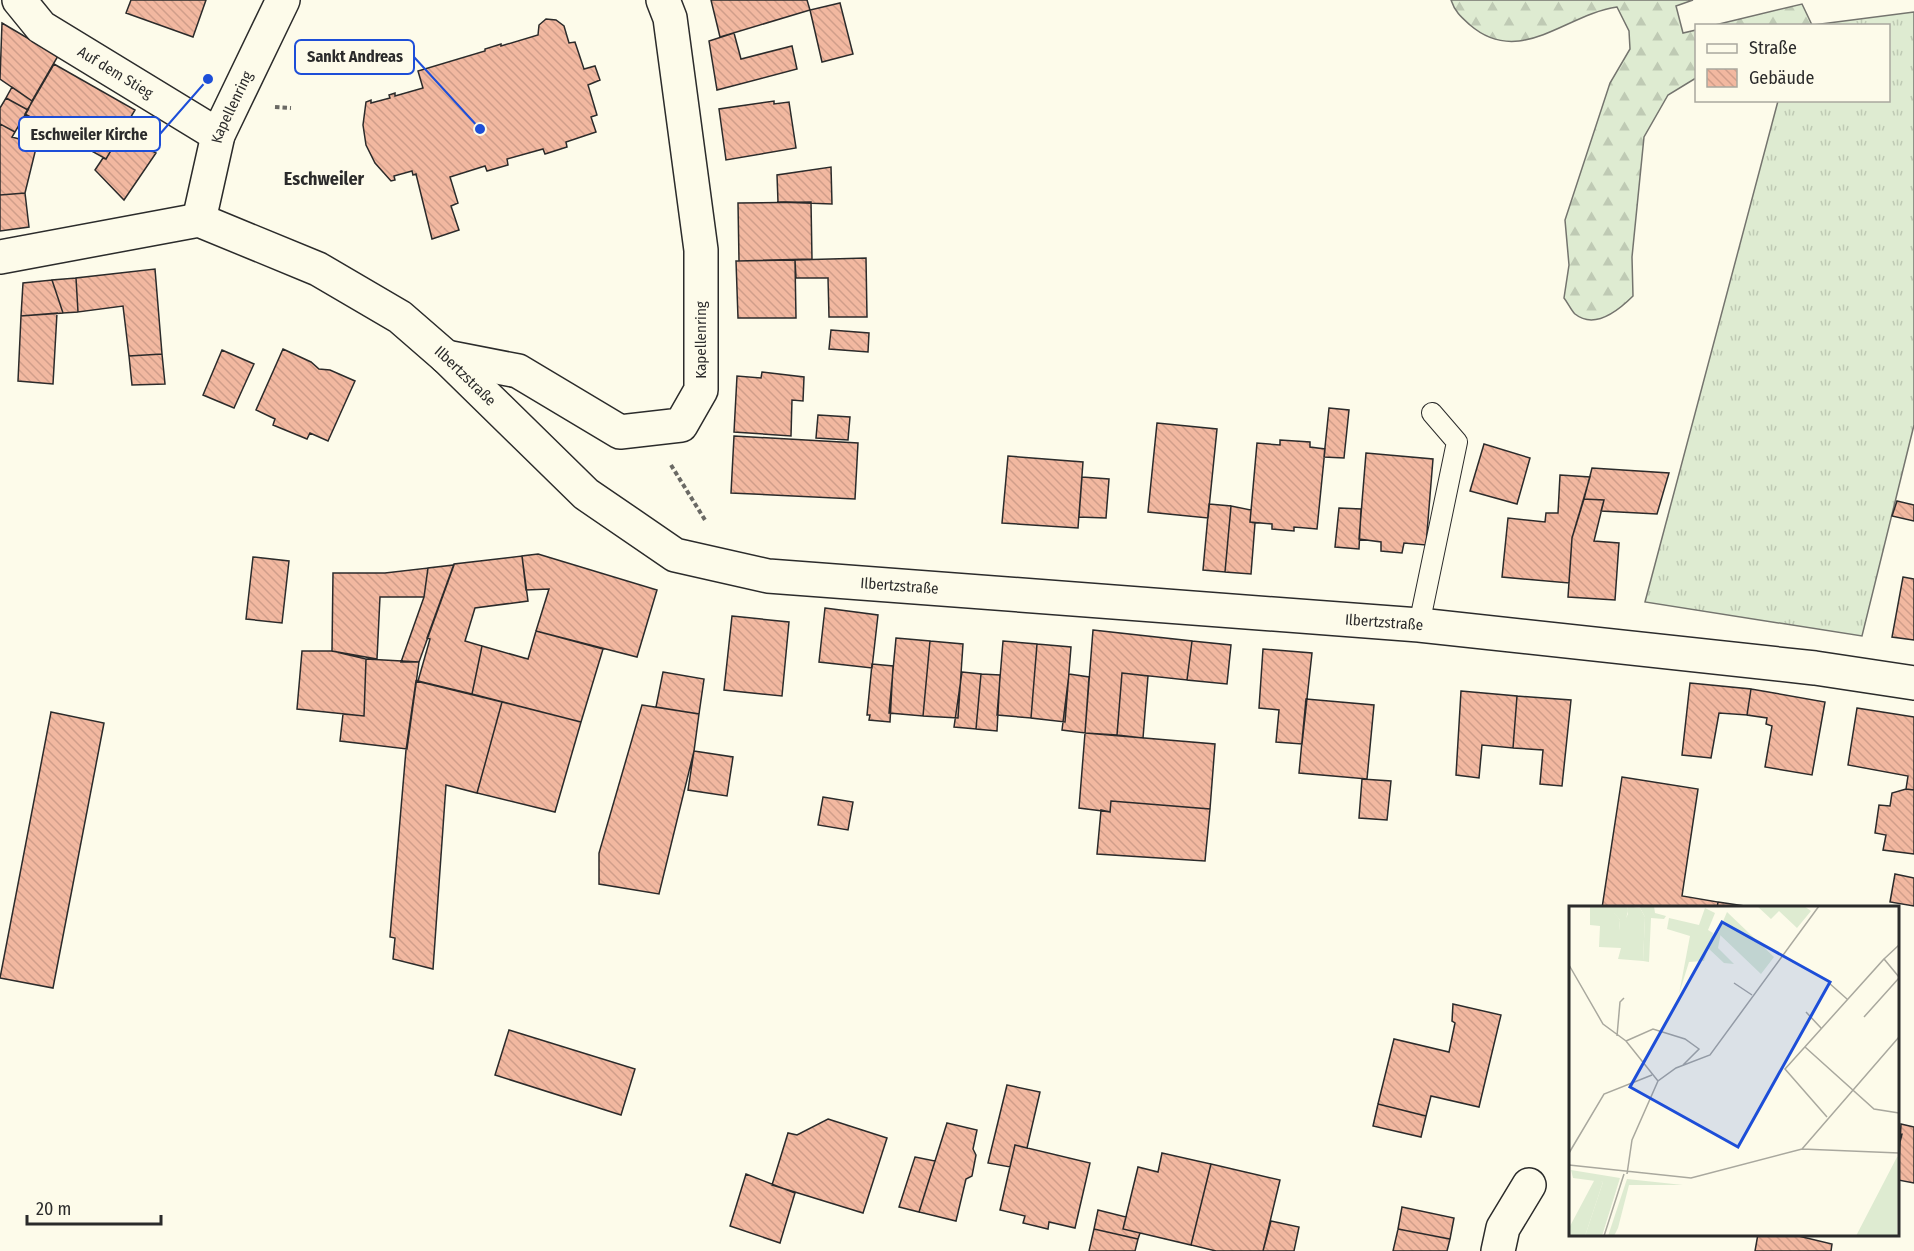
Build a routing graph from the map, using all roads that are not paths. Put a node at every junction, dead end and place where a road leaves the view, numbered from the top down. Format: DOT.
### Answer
graph roads {
  1 [pos="19,0"];
  2 [pos="283,0"];
  3 [pos="663,0"];
  4 [pos="218,135"];
  5 [pos="199,220"];
  6 [pos="0,257"];
  7 [pos="446,357"];
  8 [pos="1432,413"];
  9 [pos="1419,625"];
  10 [pos="1914,683"];
  11 [pos="1529,1185"];
  12 [pos="1498,1251"];
  1 -- 4 [label="street, Auf dem Stieg"];
  2 -- 4 [label="street, Kapellenring"];
  3 -- 7 [label="street, Kapellenring"];
  4 -- 5 [label="street, Kapellenring"];
  5 -- 6 [label="street"];
  5 -- 7 [label="street, Ilbertzstraße"];
  7 -- 9 [label="street, Ilbertzstraße"];
  8 -- 9 [label="lane"];
  9 -- 10 [label="street, Ilbertzstraße"];
  11 -- 12 [label="street"];
}
